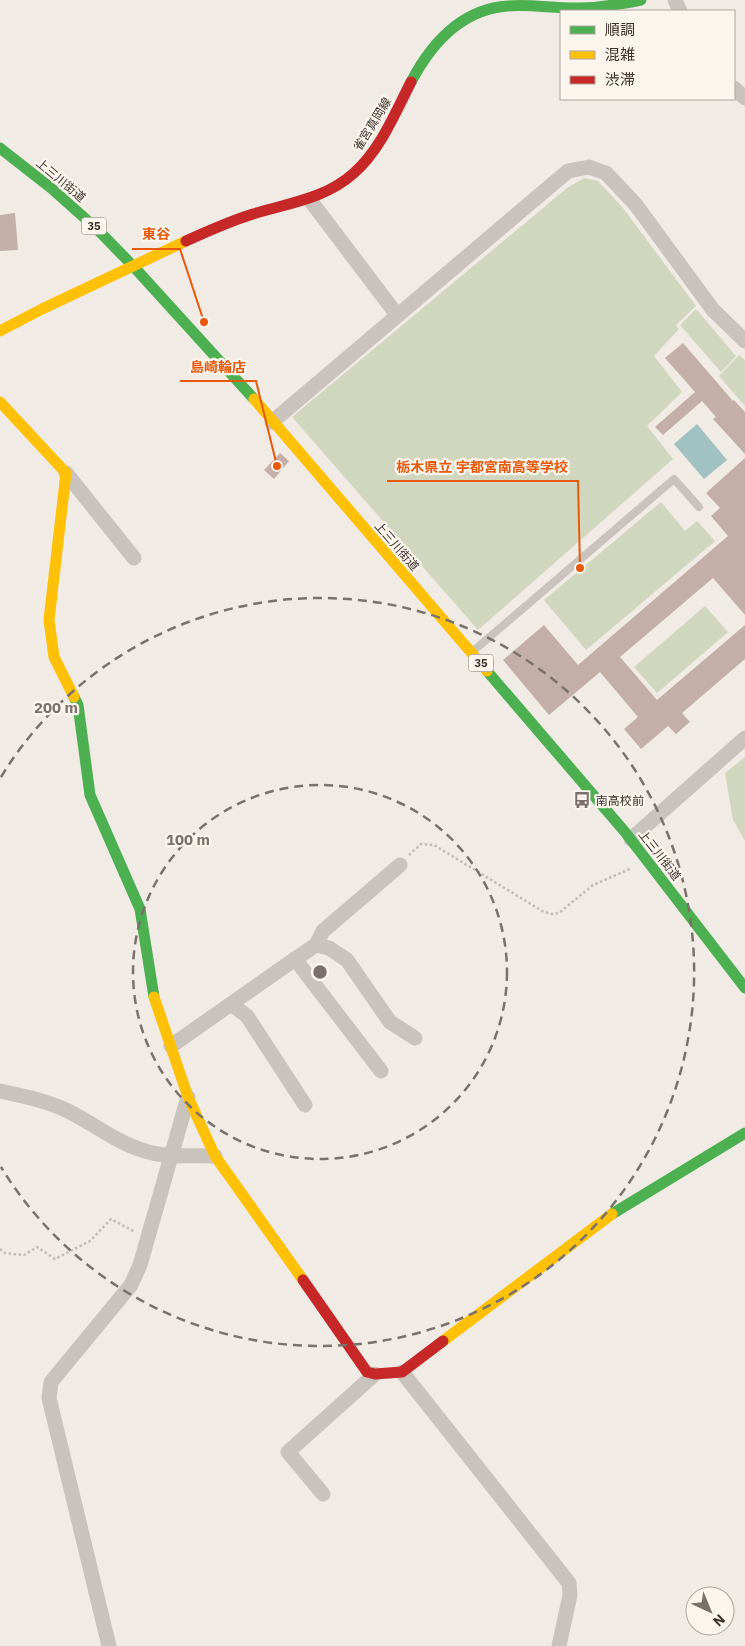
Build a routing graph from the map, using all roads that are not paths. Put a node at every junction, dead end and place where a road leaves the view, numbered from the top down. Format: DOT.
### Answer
graph roads {
  1 [pos="641,0"];
  2 [pos="735,89"];
  3 [pos="745,98"];
  4 [pos="0,148"];
  5 [pos="310,200"];
  6 [pos="134,267"];
  7 [pos="397,315"];
  8 [pos="0,331"];
  9 [pos="745,341"];
  10 [pos="0,402"];
  11 [pos="272,422"];
  12 [pos="66,473"];
  13 [pos="699,508"];
  14 [pos="134,558"];
  15 [pos="472,652"];
  16 [pos="745,738"];
  17 [pos="631,839"];
  18 [pos="400,865"];
  19 [pos="316,945"];
  20 [pos="295,960"];
  21 [pos="745,988"];
  22 [pos="232,1004"];
  23 [pos="415,1038"];
  24 [pos="171,1046"];
  25 [pos="381,1072"];
  26 [pos="0,1091"];
  27 [pos="188,1097"];
  28 [pos="305,1105"];
  29 [pos="745,1133"];
  30 [pos="171,1155"];
  31 [pos="215,1156"];
  32 [pos="402,1372"];
  33 [pos="375,1374"];
  34 [pos="323,1494"];
  35 [pos="109,1646"];
  36 [pos="559,1646"];
  1 -- 5 [label="main road, 雀宮真岡線"];
  2 -- 3 [label="street"];
  4 -- 6 [label="main road, 上三川街道 / 35"];
  5 -- 6 [label="main road, 雀宮真岡線"];
  5 -- 7 [label="street"];
  6 -- 8 [label="main road, 雀宮真岡線"];
  6 -- 11 [label="main road, 上三川街道 / 35"];
  7 -- 9 [label="street"];
  7 -- 11 [label="street"];
  10 -- 12 [label="main road"];
  11 -- 15 [label="main road, 上三川街道 / 35"];
  12 -- 14 [label="street"];
  12 -- 24 [label="main road"];
  13 -- 15 [label="lane"];
  15 -- 17 [label="main road, 上三川街道 / 35"];
  16 -- 17 [label="street"];
  17 -- 21 [label="main road, 上三川街道 / 35"];
  18 -- 19 [label="street"];
  19 -- 20 [label="street"];
  19 -- 23 [label="street"];
  20 -- 22 [label="street"];
  20 -- 25 [label="street"];
  22 -- 24 [label="street"];
  22 -- 28 [label="street"];
  24 -- 27 [label="main road"];
  26 -- 30 [label="street"];
  27 -- 30 [label="street"];
  27 -- 31 [label="main road"];
  29 -- 32 [label="main road"];
  30 -- 31 [label="street"];
  30 -- 35 [label="street"];
  31 -- 33 [label="main road"];
  32 -- 33 [label="main road"];
  32 -- 36 [label="street"];
  33 -- 34 [label="street"];
}
